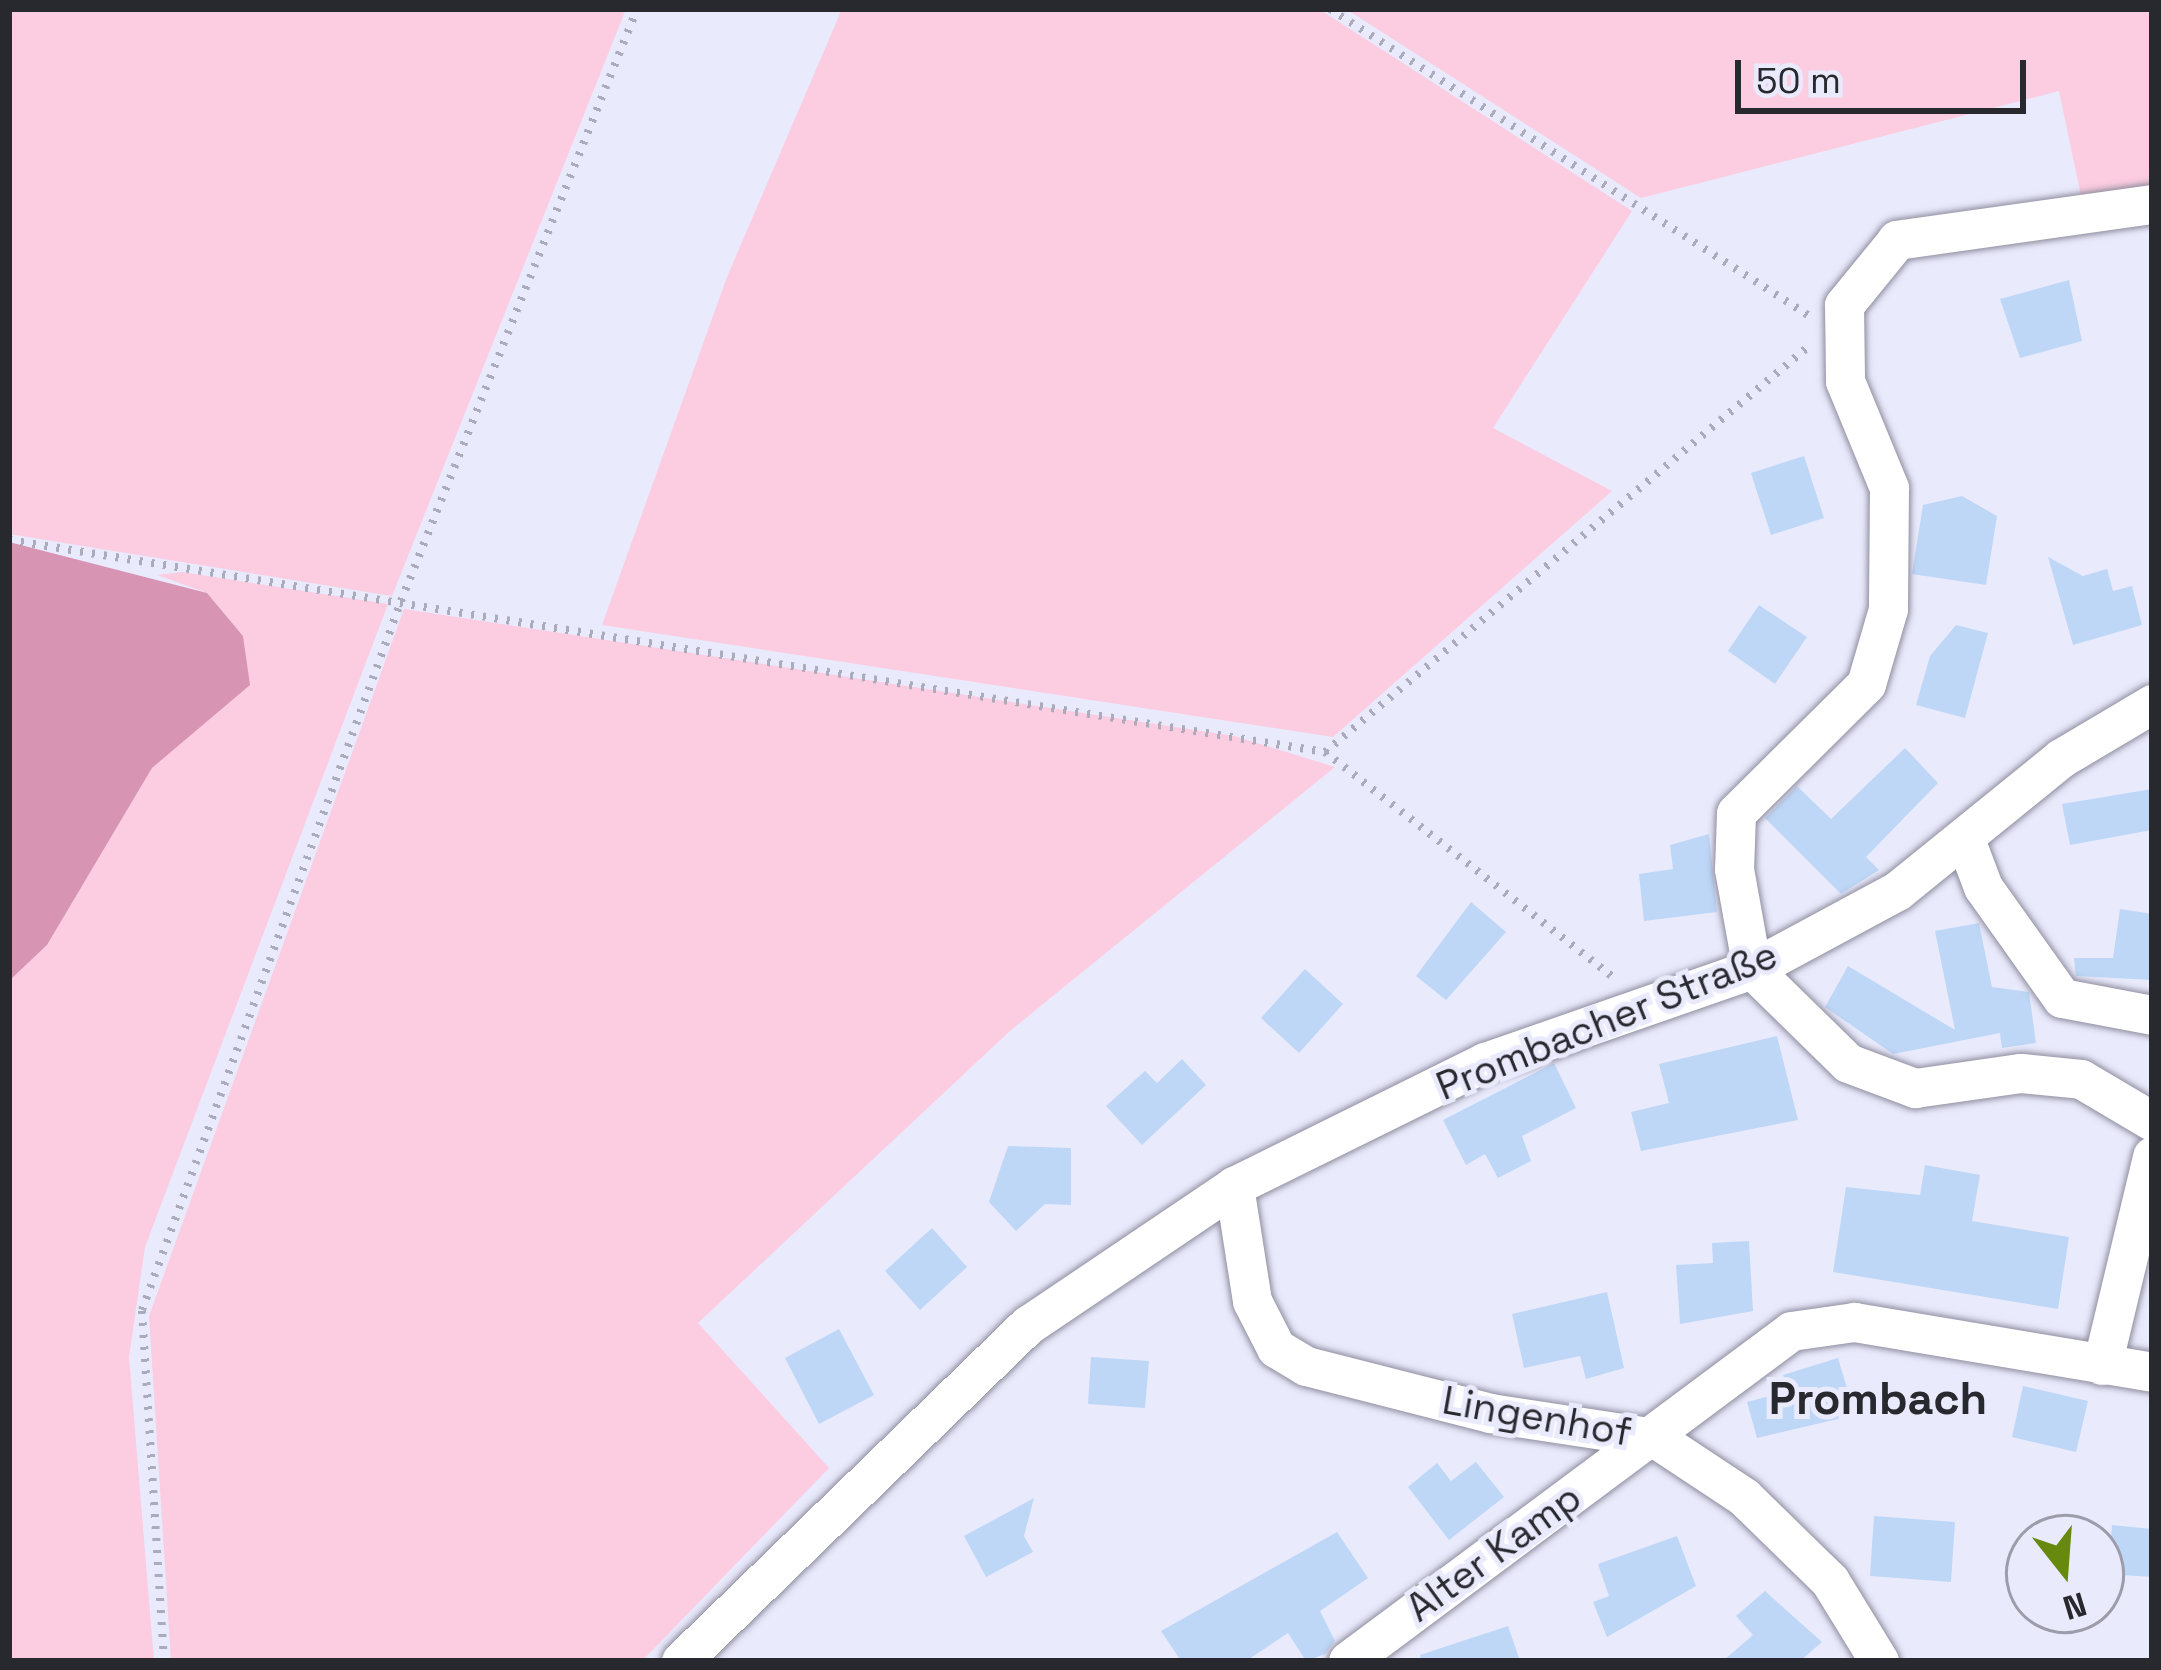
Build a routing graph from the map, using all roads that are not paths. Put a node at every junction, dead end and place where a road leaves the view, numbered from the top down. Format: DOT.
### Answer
graph roads {
  1 [pos="2152,204"];
  2 [pos="2152,704"];
  3 [pos="1966,842"];
  4 [pos="1752,969"];
  5 [pos="2152,1015"];
  6 [pos="2152,1121"];
  7 [pos="2152,1156"];
  8 [pos="1234,1186"];
  9 [pos="2140,1269"];
  10 [pos="2102,1365"];
  11 [pos="2152,1372"];
  12 [pos="1655,1438"];
  13 [pos="681,1661"];
  14 [pos="1348,1661"];
  15 [pos="1879,1661"];
  1 -- 4 [label="street"];
  2 -- 3 [label="street, Prombacher Straße"];
  3 -- 4 [label="street, Prombacher Straße"];
  3 -- 5 [label="street"];
  4 -- 6 [label="street"];
  4 -- 8 [label="street, Prombacher Straße"];
  7 -- 9 [label="street"];
  8 -- 12 [label="street, Lingenhof"];
  8 -- 13 [label="street, Prombacher Straße"];
  9 -- 10 [label="street"];
  10 -- 11 [label="street, Alter Kamp"];
  10 -- 12 [label="street, Alter Kamp"];
  12 -- 14 [label="street, Alter Kamp"];
  12 -- 15 [label="street, Lingenhof"];
}
